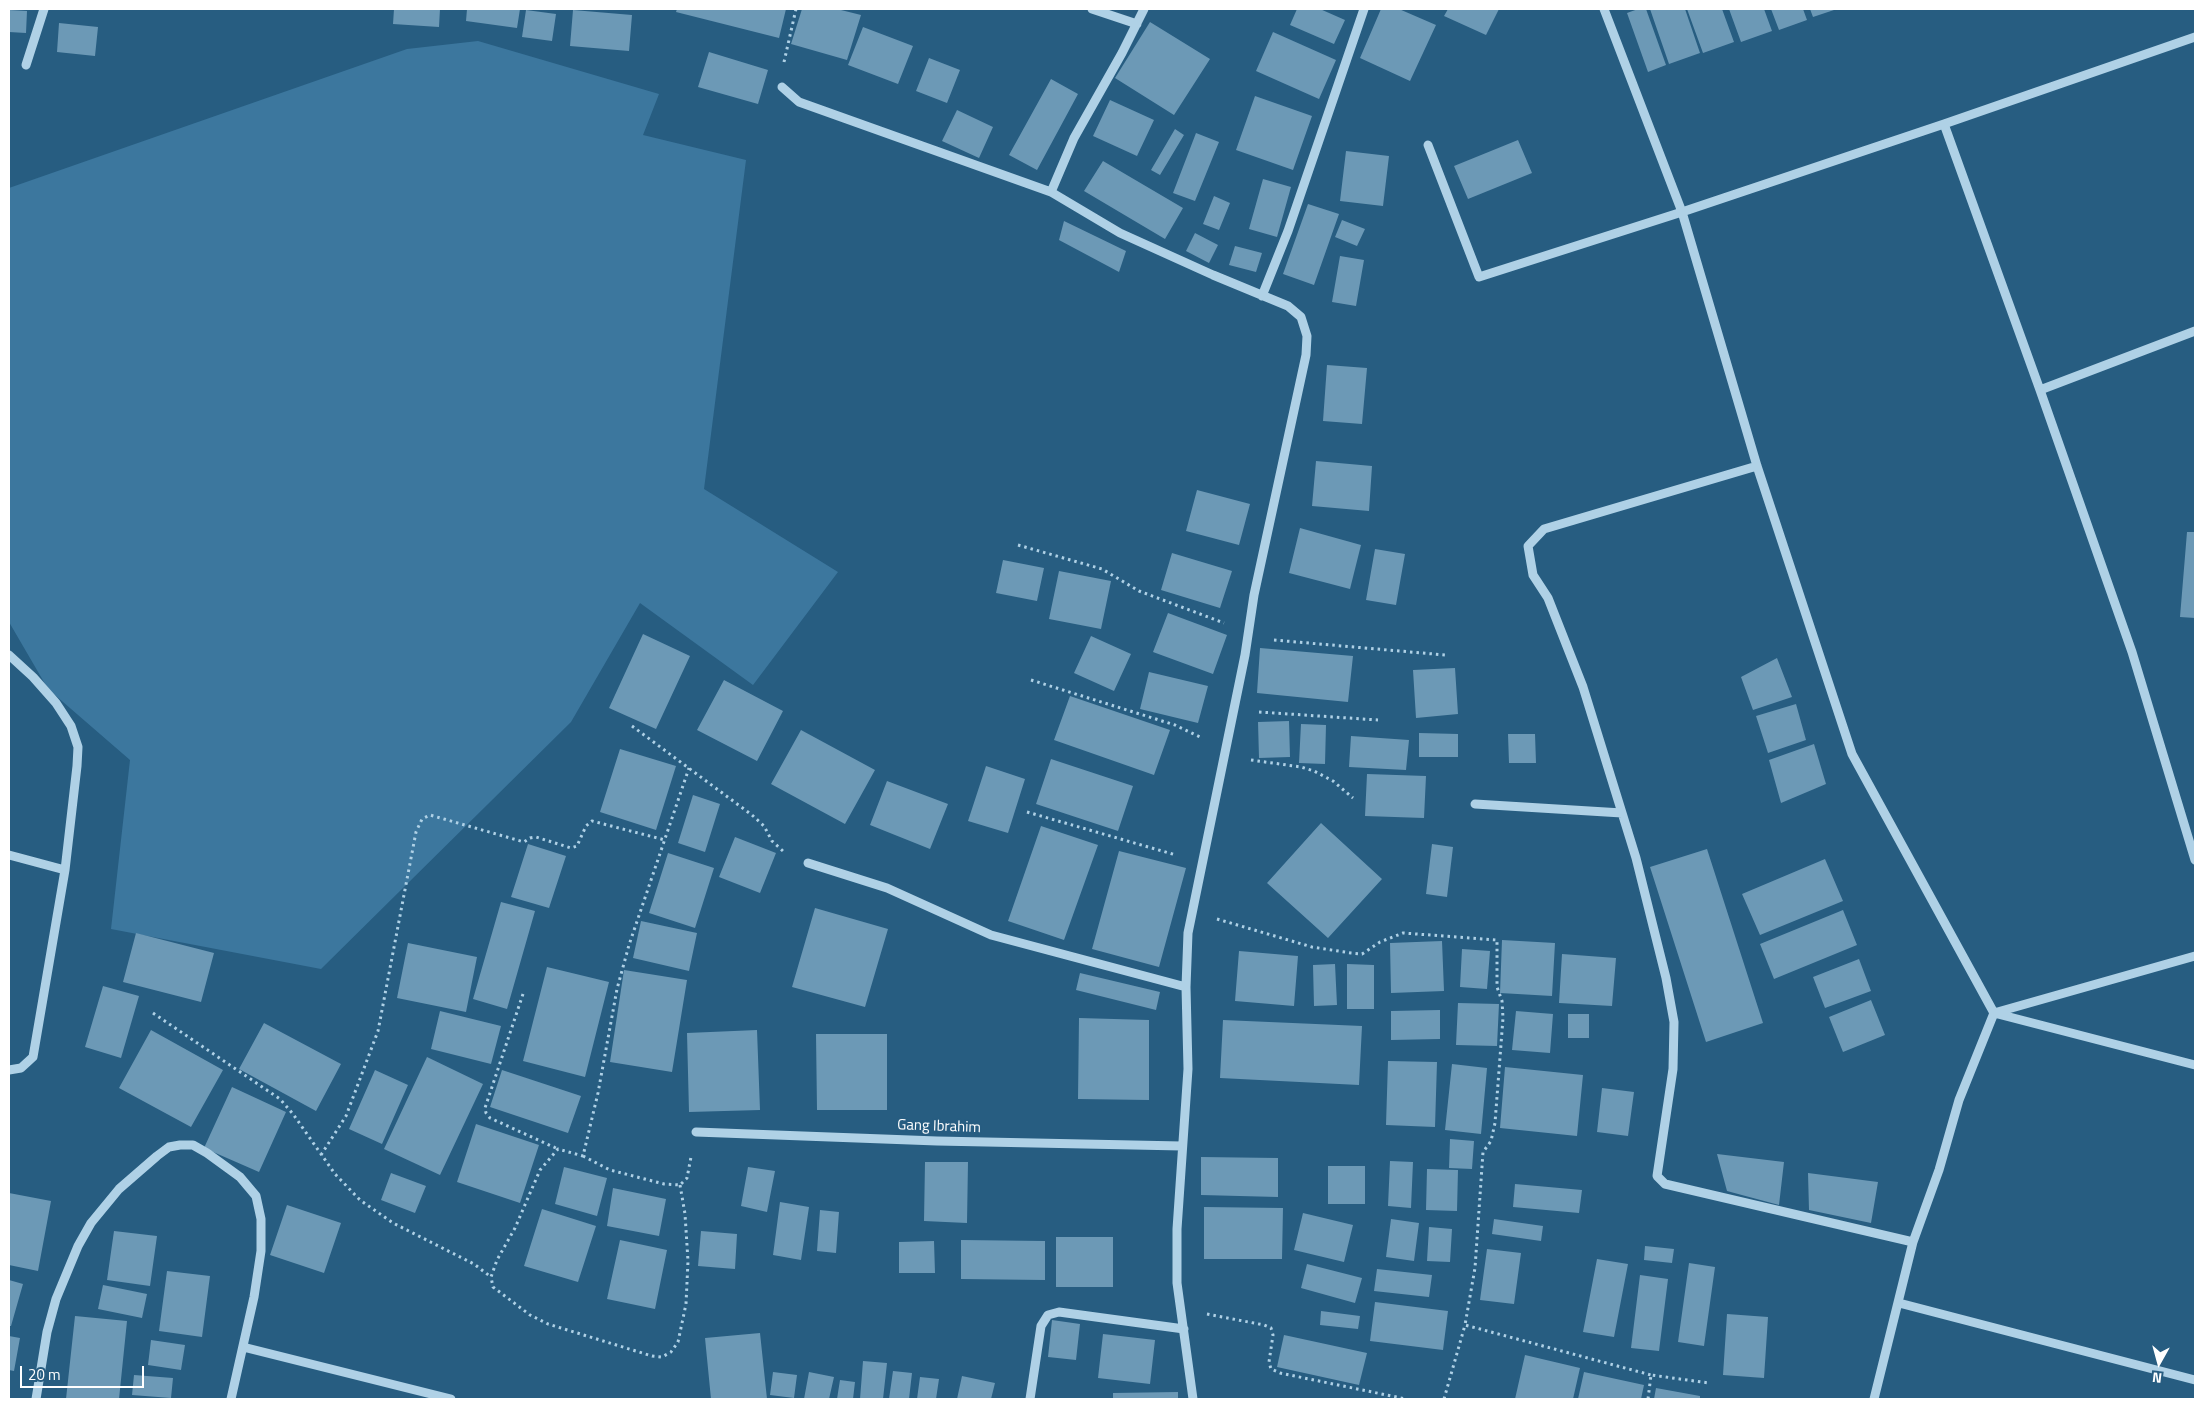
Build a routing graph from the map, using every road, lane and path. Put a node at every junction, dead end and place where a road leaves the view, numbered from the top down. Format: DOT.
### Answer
graph roads {
  1 [pos="44,9"];
  2 [pos="796,9"];
  3 [pos="1092,9"];
  4 [pos="1144,9"];
  5 [pos="1364,9"];
  6 [pos="1604,9"];
  7 [pos="1137,24"];
  8 [pos="2195,36"];
  9 [pos="26,65"];
  10 [pos="782,87"];
  11 [pos="1944,124"];
  12 [pos="1428,144"];
  13 [pos="1051,192"];
  14 [pos="1682,212"];
  15 [pos="1262,296"];
  16 [pos="2195,331"];
  17 [pos="2040,390"];
  18 [pos="1757,466"];
  19 [pos="1018,545"];
  20 [pos="1248,638"];
  21 [pos="9,655"];
  22 [pos="1445,655"];
  23 [pos="1031,680"];
  24 [pos="1234,710"];
  25 [pos="1378,720"];
  26 [pos="632,726"];
  27 [pos="1225,757"];
  28 [pos="689,768"];
  29 [pos="1353,798"];
  30 [pos="1475,804"];
  31 [pos="1027,812"];
  32 [pos="1622,813"];
  33 [pos="665,840"];
  34 [pos="9,855"];
  35 [pos="2195,860"];
  36 [pos="1203,862"];
  37 [pos="808,863"];
  38 [pos="65,870"];
  39 [pos="1193,913"];
  40 [pos="2195,956"];
  41 [pos="1186,987"];
  42 [pos="523,994"];
  43 [pos="1994,1012"];
  44 [pos="153,1013"];
  45 [pos="2195,1065"];
  46 [pos="9,1070"];
  47 [pos="696,1132"];
  48 [pos="1182,1146"];
  49 [pos="558,1149"];
  50 [pos="322,1155"];
  51 [pos="583,1156"];
  52 [pos="680,1184"];
  53 [pos="1913,1242"];
  54 [pos="491,1278"];
  55 [pos="1899,1303"];
  56 [pos="1180,1309"];
  57 [pos="1465,1325"];
  58 [pos="1184,1329"];
  59 [pos="242,1347"];
  60 [pos="1651,1375"];
  61 [pos="2195,1380"];
  62 [pos="1709,1383"];
  63 [pos="427,1396"];
  64 [pos="36,1399"];
  65 [pos="231,1399"];
  66 [pos="451,1399"];
  67 [pos="1030,1399"];
  68 [pos="1193,1399"];
  69 [pos="1406,1399"];
  70 [pos="1444,1399"];
  71 [pos="1648,1399"];
  72 [pos="1874,1399"];
  1 -- 9 [label="street"];
  2 -- 10 [label="path"];
  3 -- 7 [label="street"];
  4 -- 7 [label="street"];
  5 -- 15 [label="street"];
  6 -- 14 [label="street"];
  7 -- 13 [label="street"];
  8 -- 11 [label="street"];
  10 -- 13 [label="street"];
  11 -- 14 [label="street"];
  11 -- 17 [label="street"];
  12 -- 14 [label="street"];
  13 -- 15 [label="street"];
  14 -- 18 [label="street"];
  15 -- 20 [label="street"];
  16 -- 17 [label="street"];
  17 -- 35 [label="street"];
  18 -- 32 [label="street"];
  18 -- 43 [label="street"];
  19 -- 20 [label="path"];
  20 -- 22 [label="path"];
  20 -- 24 [label="street"];
  21 -- 38 [label="street"];
  23 -- 27 [label="path"];
  24 -- 25 [label="path"];
  24 -- 27 [label="street"];
  26 -- 28 [label="path"];
  27 -- 29 [label="path"];
  27 -- 36 [label="street"];
  28 -- 33 [label="path"];
  28 -- 37 [label="path"];
  30 -- 32 [label="street"];
  31 -- 36 [label="path"];
  32 -- 53 [label="street"];
  33 -- 50 [label="path"];
  33 -- 51 [label="path"];
  34 -- 38 [label="street"];
  36 -- 39 [label="street"];
  37 -- 41 [label="street"];
  38 -- 46 [label="street"];
  39 -- 41 [label="street"];
  39 -- 57 [label="path"];
  40 -- 43 [label="street"];
  41 -- 48 [label="street"];
  42 -- 49 [label="path"];
  43 -- 45 [label="street"];
  43 -- 53 [label="street"];
  44 -- 50 [label="path"];
  47 -- 48 [label="street, Gang Ibrahim"];
  47 -- 52 [label="path"];
  48 -- 56 [label="street"];
  49 -- 51 [label="path"];
  49 -- 54 [label="path"];
  50 -- 54 [label="path"];
  51 -- 52 [label="path"];
  52 -- 54 [label="path"];
  53 -- 55 [label="street"];
  55 -- 61 [label="street"];
  55 -- 72 [label="street"];
  56 -- 58 [label="street"];
  56 -- 69 [label="path"];
  57 -- 60 [label="path"];
  57 -- 70 [label="path"];
  58 -- 67 [label="street"];
  58 -- 68 [label="street"];
  59 -- 63 [label="street"];
  59 -- 64 [label="street"];
  59 -- 65 [label="street"];
  60 -- 62 [label="path"];
  60 -- 71 [label="path"];
  63 -- 66 [label="street"];
}
